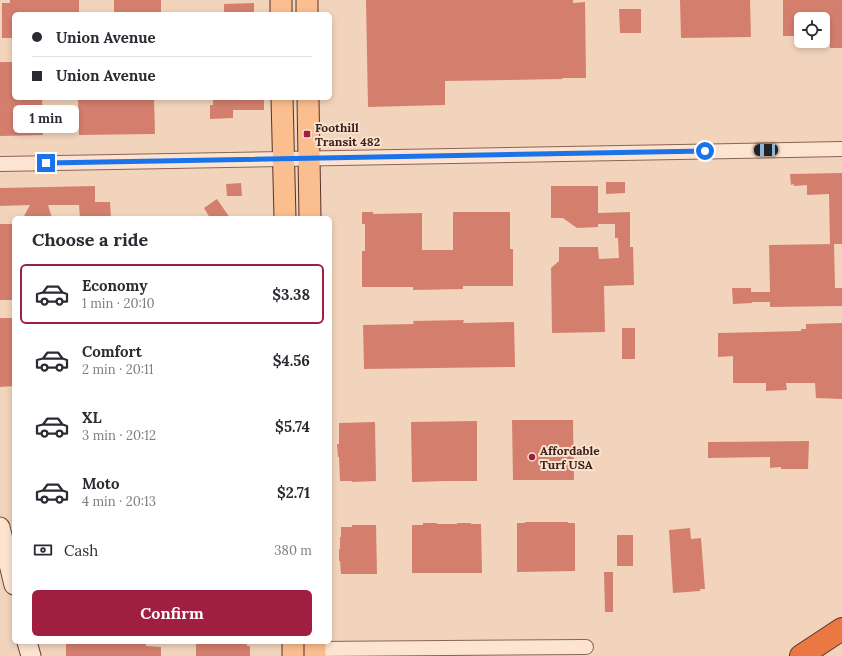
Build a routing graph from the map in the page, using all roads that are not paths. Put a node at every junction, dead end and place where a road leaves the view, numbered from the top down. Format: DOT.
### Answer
graph roads {
  1 [pos="281,0"];
  2 [pos="307,0"];
  3 [pos="281,12"];
  4 [pos="307,12"];
  5 [pos="282,100"];
  6 [pos="308,100"];
  7 [pos="842,149"];
  8 [pos="309,158"];
  9 [pos="284,159"];
  10 [pos="0,164"];
  11 [pos="285,216"];
  12 [pos="310,216"];
  13 [pos="0,527"];
  14 [pos="12,577"];
  15 [pos="842,629"];
  16 [pos="842,643"];
  17 [pos="28,644"];
  18 [pos="293,644"];
  19 [pos="586,647"];
  20 [pos="315,649"];
  21 [pos="31,656"];
  22 [pos="293,656"];
  23 [pos="801,656"];
  24 [pos="825,656"];
  1 -- 3 [label="main road"];
  2 -- 4 [label="main road"];
  5 -- 9 [label="main road"];
  6 -- 8 [label="main road"];
  7 -- 8 [label="street"];
  8 -- 9 [label="street"];
  8 -- 12 [label="main road"];
  9 -- 10 [label="street"];
  9 -- 11 [label="main road"];
  13 -- 14 [label="street"];
  15 -- 23 [label="highway"];
  16 -- 24 [label="highway"];
  17 -- 21 [label="street"];
  18 -- 22 [label="main road"];
  19 -- 20 [label="street"];
}
